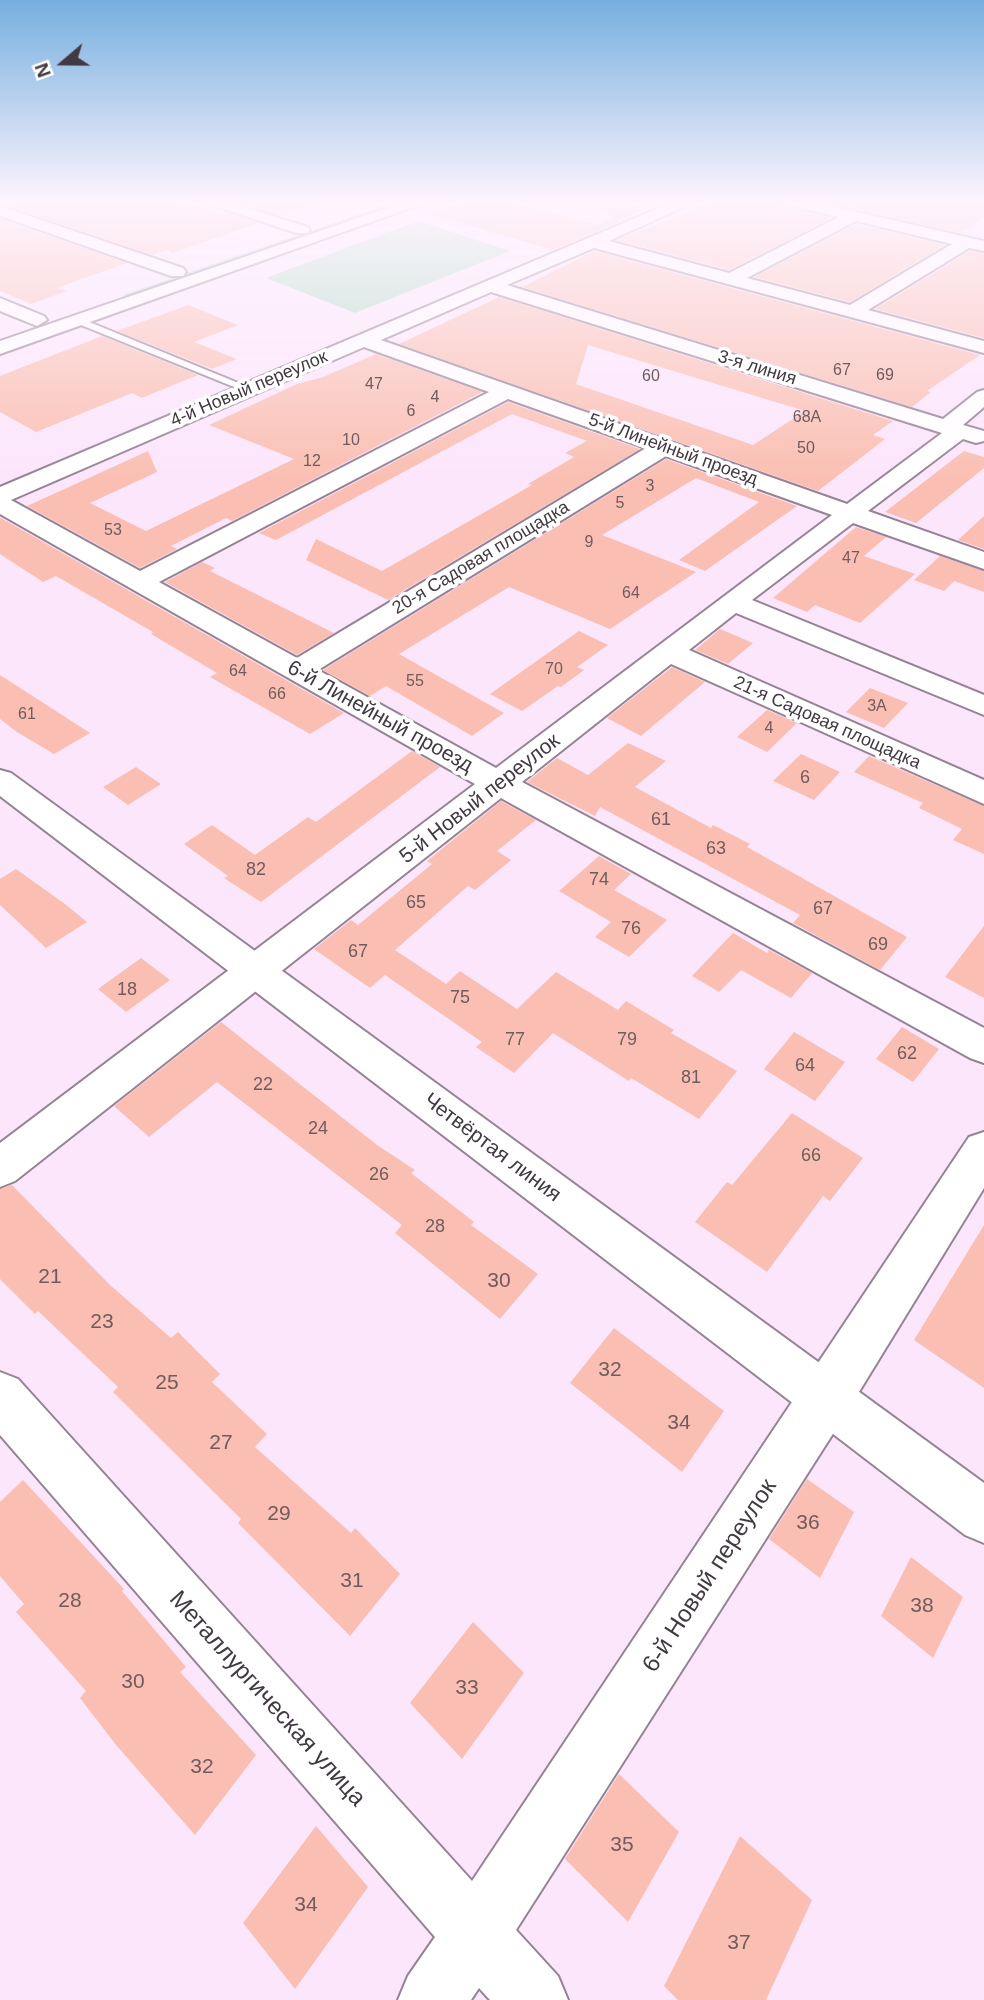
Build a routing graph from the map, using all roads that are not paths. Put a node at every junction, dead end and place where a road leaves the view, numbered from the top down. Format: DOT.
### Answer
graph roads {
  1 [pos="114,293"];
  2 [pos="155,293"];
  3 [pos="473,293"];
  4 [pos="514,293"];
  5 [pos="786,293"];
  6 [pos="886,293"];
  7 [pos="106,296"];
  8 [pos="0,304"];
  9 [pos="126,304"];
  10 [pos="854,311"];
  11 [pos="37,320"];
  12 [pos="79,321"];
  13 [pos="0,333"];
  14 [pos="362,340"];
  15 [pos="984,347"];
  16 [pos="0,348"];
  17 [pos="248,389"];
  18 [pos="508,391"];
  19 [pos="984,396"];
  20 [pos="963,432"];
  21 [pos="666,446"];
  22 [pos="0,496"];
  23 [pos="0,504"];
  24 [pos="849,513"];
  25 [pos="984,561"];
  26 [pos="139,582"];
  27 [pos="733,602"];
  28 [pos="671,653"];
  29 [pos="297,670"];
  30 [pos="984,706"];
  31 [pos="0,780"];
  32 [pos="500,784"];
  33 [pos="984,793"];
  34 [pos="257,970"];
  35 [pos="984,1047"];
  36 [pos="984,1150"];
  37 [pos="0,1168"];
  38 [pos="0,1397"];
  39 [pos="825,1400"];
  40 [pos="984,1516"];
  41 [pos="475,1934"];
  42 [pos="432,2000"];
  43 [pos="534,2000"];
  1 -- 7 [label="street"];
  2 -- 9 [label="street"];
  3 -- 14 [label="street, 4-й Новый переулок"];
  4 -- 20 [label="street, 3-я линия"];
  5 -- 10 [label="street"];
  6 -- 10 [label="street"];
  7 -- 9 [label="street"];
  7 -- 11 [label="street"];
  8 -- 11 [label="street"];
  9 -- 12 [label="street"];
  10 -- 15 [label="street"];
  11 -- 13 [label="street"];
  12 -- 16 [label="street"];
  12 -- 17 [label="lane"];
  14 -- 17 [label="street, 4-й Новый переулок"];
  14 -- 18 [label="street, 5-й Линейный проезд"];
  17 -- 22 [label="street, 4-й Новый переулок"];
  18 -- 21 [label="street, 5-й Линейный проезд"];
  18 -- 26 [label="street"];
  19 -- 20 [label="street, 5-й Новый переулок"];
  20 -- 24 [label="street, 5-й Новый переулок"];
  21 -- 24 [label="street, 5-й Линейный проезд"];
  21 -- 29 [label="street, 20-я Садовая площадка"];
  23 -- 26 [label="street, 6-й Линейный проезд"];
  24 -- 25 [label="street, 5-й Линейный проезд"];
  24 -- 27 [label="street, 5-й Новый переулок"];
  26 -- 29 [label="street, 6-й Линейный проезд"];
  27 -- 28 [label="street, 5-й Новый переулок"];
  27 -- 30 [label="street"];
  28 -- 32 [label="street, 5-й Новый переулок"];
  28 -- 33 [label="street, 21-я Садовая площадка"];
  29 -- 32 [label="street, 6-й Линейный проезд"];
  31 -- 34 [label="street, Четвёртая линия"];
  32 -- 34 [label="street, 5-й Новый переулок"];
  32 -- 35 [label="street, 6-й Линейный проезд"];
  34 -- 37 [label="street, 5-й Новый переулок"];
  34 -- 39 [label="street, Четвёртая линия"];
  36 -- 39 [label="street, 6-й Новый переулок"];
  38 -- 41 [label="street, Металлургическая улица"];
  39 -- 40 [label="street, Четвёртая линия"];
  39 -- 41 [label="street, 6-й Новый переулок"];
  41 -- 42 [label="street, 6-й Новый переулок"];
  41 -- 43 [label="street, Металлургическая улица"];
}
